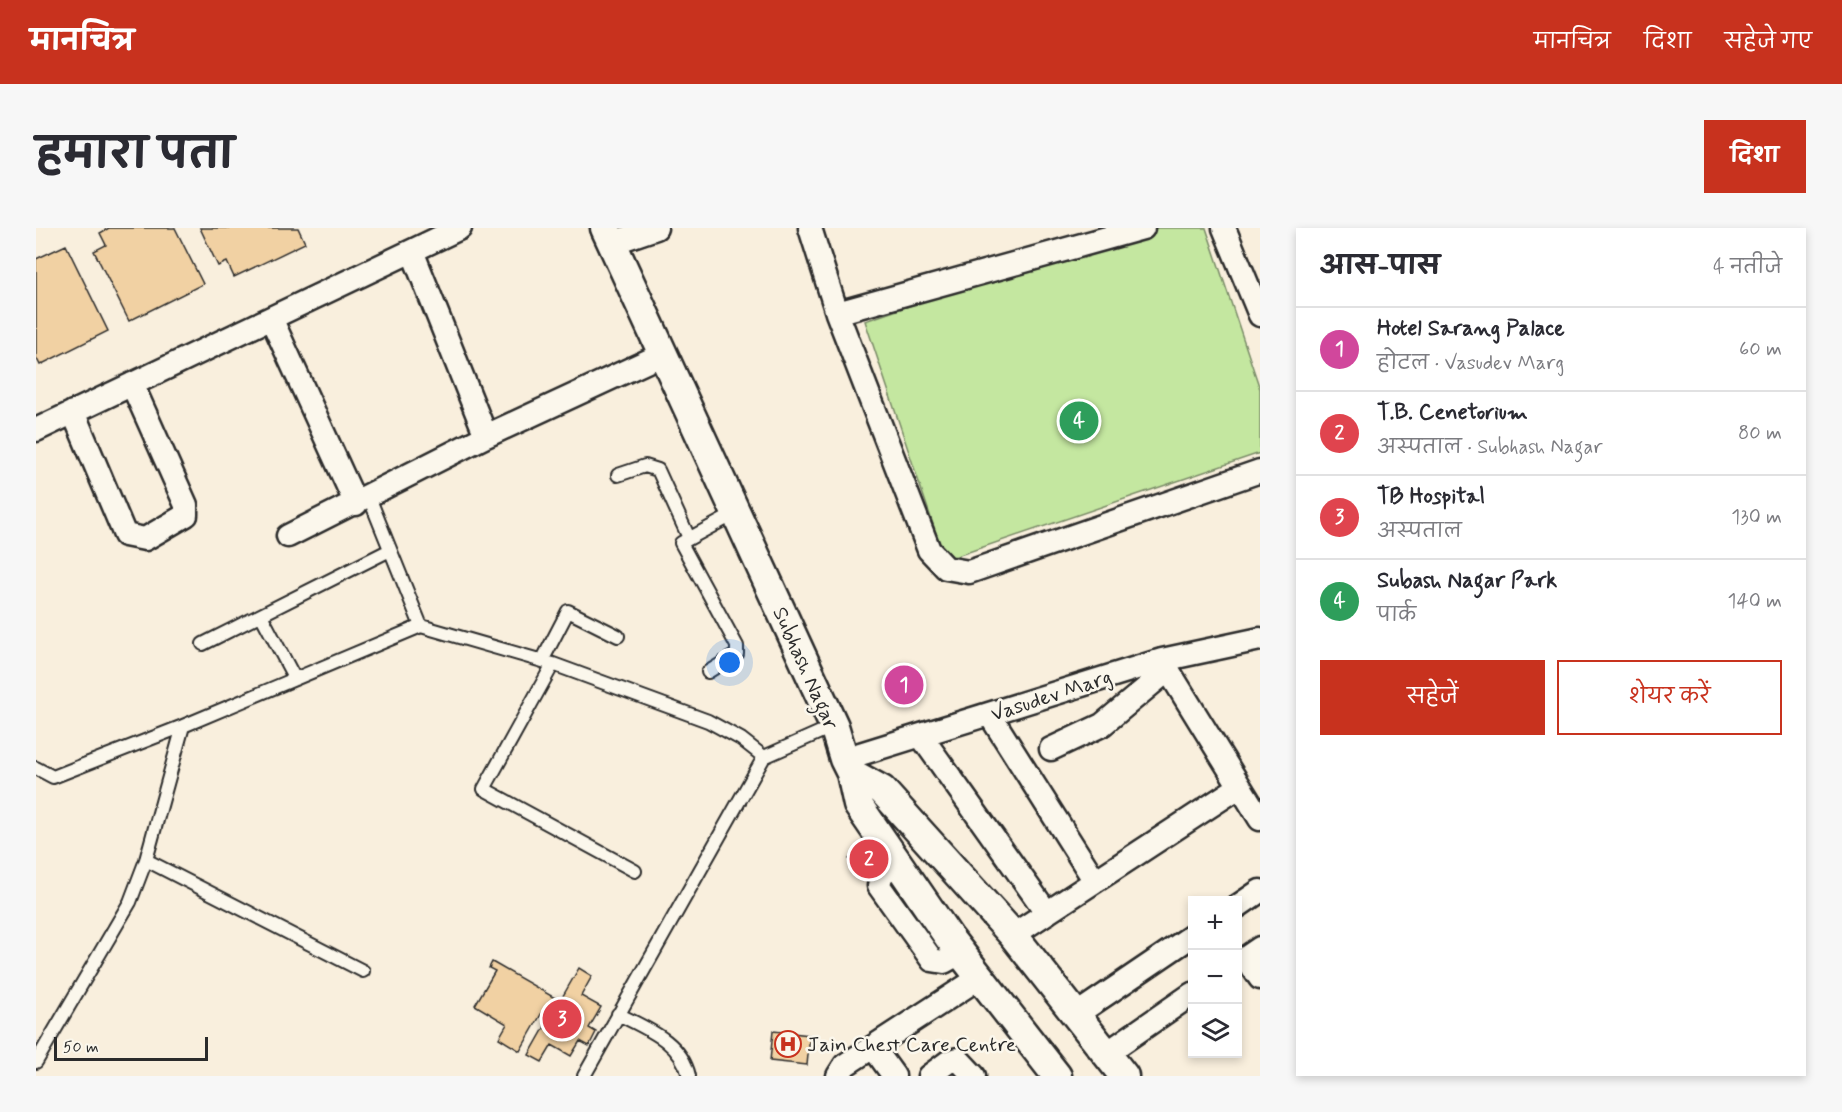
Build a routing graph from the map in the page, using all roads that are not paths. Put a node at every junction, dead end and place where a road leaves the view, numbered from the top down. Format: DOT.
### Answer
graph roads {
  1 [pos="460,228"];
  2 [pos="656,228"];
  3 [pos="810,228"];
  4 [pos="1143,228"];
  5 [pos="1224,228"];
  6 [pos="608,236"];
  7 [pos="412,251"];
  8 [pos="837,313"];
  9 [pos="1260,315"];
  10 [pos="271,318"];
  11 [pos="663,354"];
  12 [pos="132,384"];
  13 [pos="73,412"];
  14 [pos="36,430"];
  15 [pos="486,436"];
  16 [pos="1260,471"];
  17 [pos="618,475"];
  18 [pos="362,501"];
  19 [pos="736,513"];
  20 [pos="288,536"];
  21 [pos="689,538"];
  22 [pos="390,550"];
  23 [pos="261,615"];
  24 [pos="421,626"];
  25 [pos="618,636"];
  26 [pos="1260,639"];
  27 [pos="203,644"];
  28 [pos="547,662"];
  29 [pos="1165,665"];
  30 [pos="708,672"];
  31 [pos="295,679"];
  32 [pos="990,715"];
  33 [pos="183,726"];
  34 [pos="834,726"];
  35 [pos="921,736"];
  36 [pos="1051,749"];
  37 [pos="764,757"];
  38 [pos="847,766"];
  39 [pos="36,768"];
  40 [pos="1239,787"];
  41 [pos="1260,819"];
  42 [pos="146,860"];
  43 [pos="635,871"];
  44 [pos="1095,881"];
  45 [pos="1260,891"];
  46 [pos="1242,903"];
  47 [pos="1047,913"];
  48 [pos="1013,934"];
  49 [pos="1188,939"];
  50 [pos="1248,956"];
  51 [pos="363,971"];
  52 [pos="982,976"];
  53 [pos="1260,978"];
  54 [pos="1188,997"];
  55 [pos="618,1014"];
  56 [pos="1077,1014"];
  57 [pos="873,1047"];
  58 [pos="1107,1053"];
  59 [pos="36,1062"];
  60 [pos="584,1076"];
  61 [pos="689,1076"];
  62 [pos="838,1076"];
  63 [pos="894,1076"];
  64 [pos="929,1076"];
  65 [pos="974,1076"];
  66 [pos="1057,1076"];
  67 [pos="1124,1076"];
  1 -- 7 [label="street"];
  2 -- 6 [label="street"];
  3 -- 8 [label="street"];
  4 -- 8 [label="street"];
  5 -- 9 [label="street"];
  6 -- 11 [label="street, Subhash Nagar"];
  7 -- 10 [label="street"];
  7 -- 15 [label="street"];
  8 -- 16 [label="street"];
  10 -- 12 [label="street"];
  10 -- 18 [label="street"];
  11 -- 15 [label="street"];
  11 -- 19 [label="street, Subhash Nagar"];
  12 -- 13 [label="street"];
  12 -- 13 [label="street"];
  13 -- 14 [label="street"];
  15 -- 18 [label="street"];
  17 -- 21 [label="lane"];
  18 -- 20 [label="street"];
  18 -- 22 [label="lane"];
  19 -- 21 [label="lane"];
  19 -- 34 [label="street, Subhash Nagar"];
  21 -- 30 [label="lane"];
  22 -- 23 [label="lane"];
  22 -- 24 [label="lane"];
  23 -- 27 [label="lane"];
  23 -- 31 [label="lane"];
  24 -- 28 [label="lane"];
  24 -- 31 [label="lane"];
  25 -- 28 [label="lane"];
  26 -- 29 [label="street, Vasudev Marg"];
  28 -- 37 [label="lane"];
  28 -- 43 [label="lane"];
  29 -- 32 [label="street, Vasudev Marg"];
  29 -- 36 [label="street"];
  29 -- 40 [label="street"];
  31 -- 33 [label="lane"];
  32 -- 35 [label="street, Vasudev Marg"];
  32 -- 44 [label="street"];
  33 -- 39 [label="lane"];
  33 -- 42 [label="lane"];
  34 -- 37 [label="lane"];
  34 -- 38 [label="street, Subhash Nagar"];
  35 -- 38 [label="street, Vasudev Marg"];
  35 -- 47 [label="street"];
  37 -- 55 [label="lane"];
  38 -- 48 [label="street"];
  38 -- 52 [label="street, Subhash Nagar"];
  40 -- 41 [label="street"];
  40 -- 44 [label="street"];
  42 -- 51 [label="lane"];
  42 -- 59 [label="lane"];
  44 -- 47 [label="street"];
  45 -- 46 [label="street"];
  47 -- 48 [label="street"];
  48 -- 56 [label="street"];
  49 -- 56 [label="street"];
  50 -- 53 [label="street"];
  52 -- 57 [label="street"];
  52 -- 66 [label="street, Subhash Nagar"];
  54 -- 58 [label="street"];
  55 -- 60 [label="lane"];
  55 -- 61 [label="lane"];
  56 -- 58 [label="street"];
  57 -- 62 [label="street"];
  57 -- 63 [label="street"];
  58 -- 67 [label="street"];
  64 -- 65 [label="street"];
}
